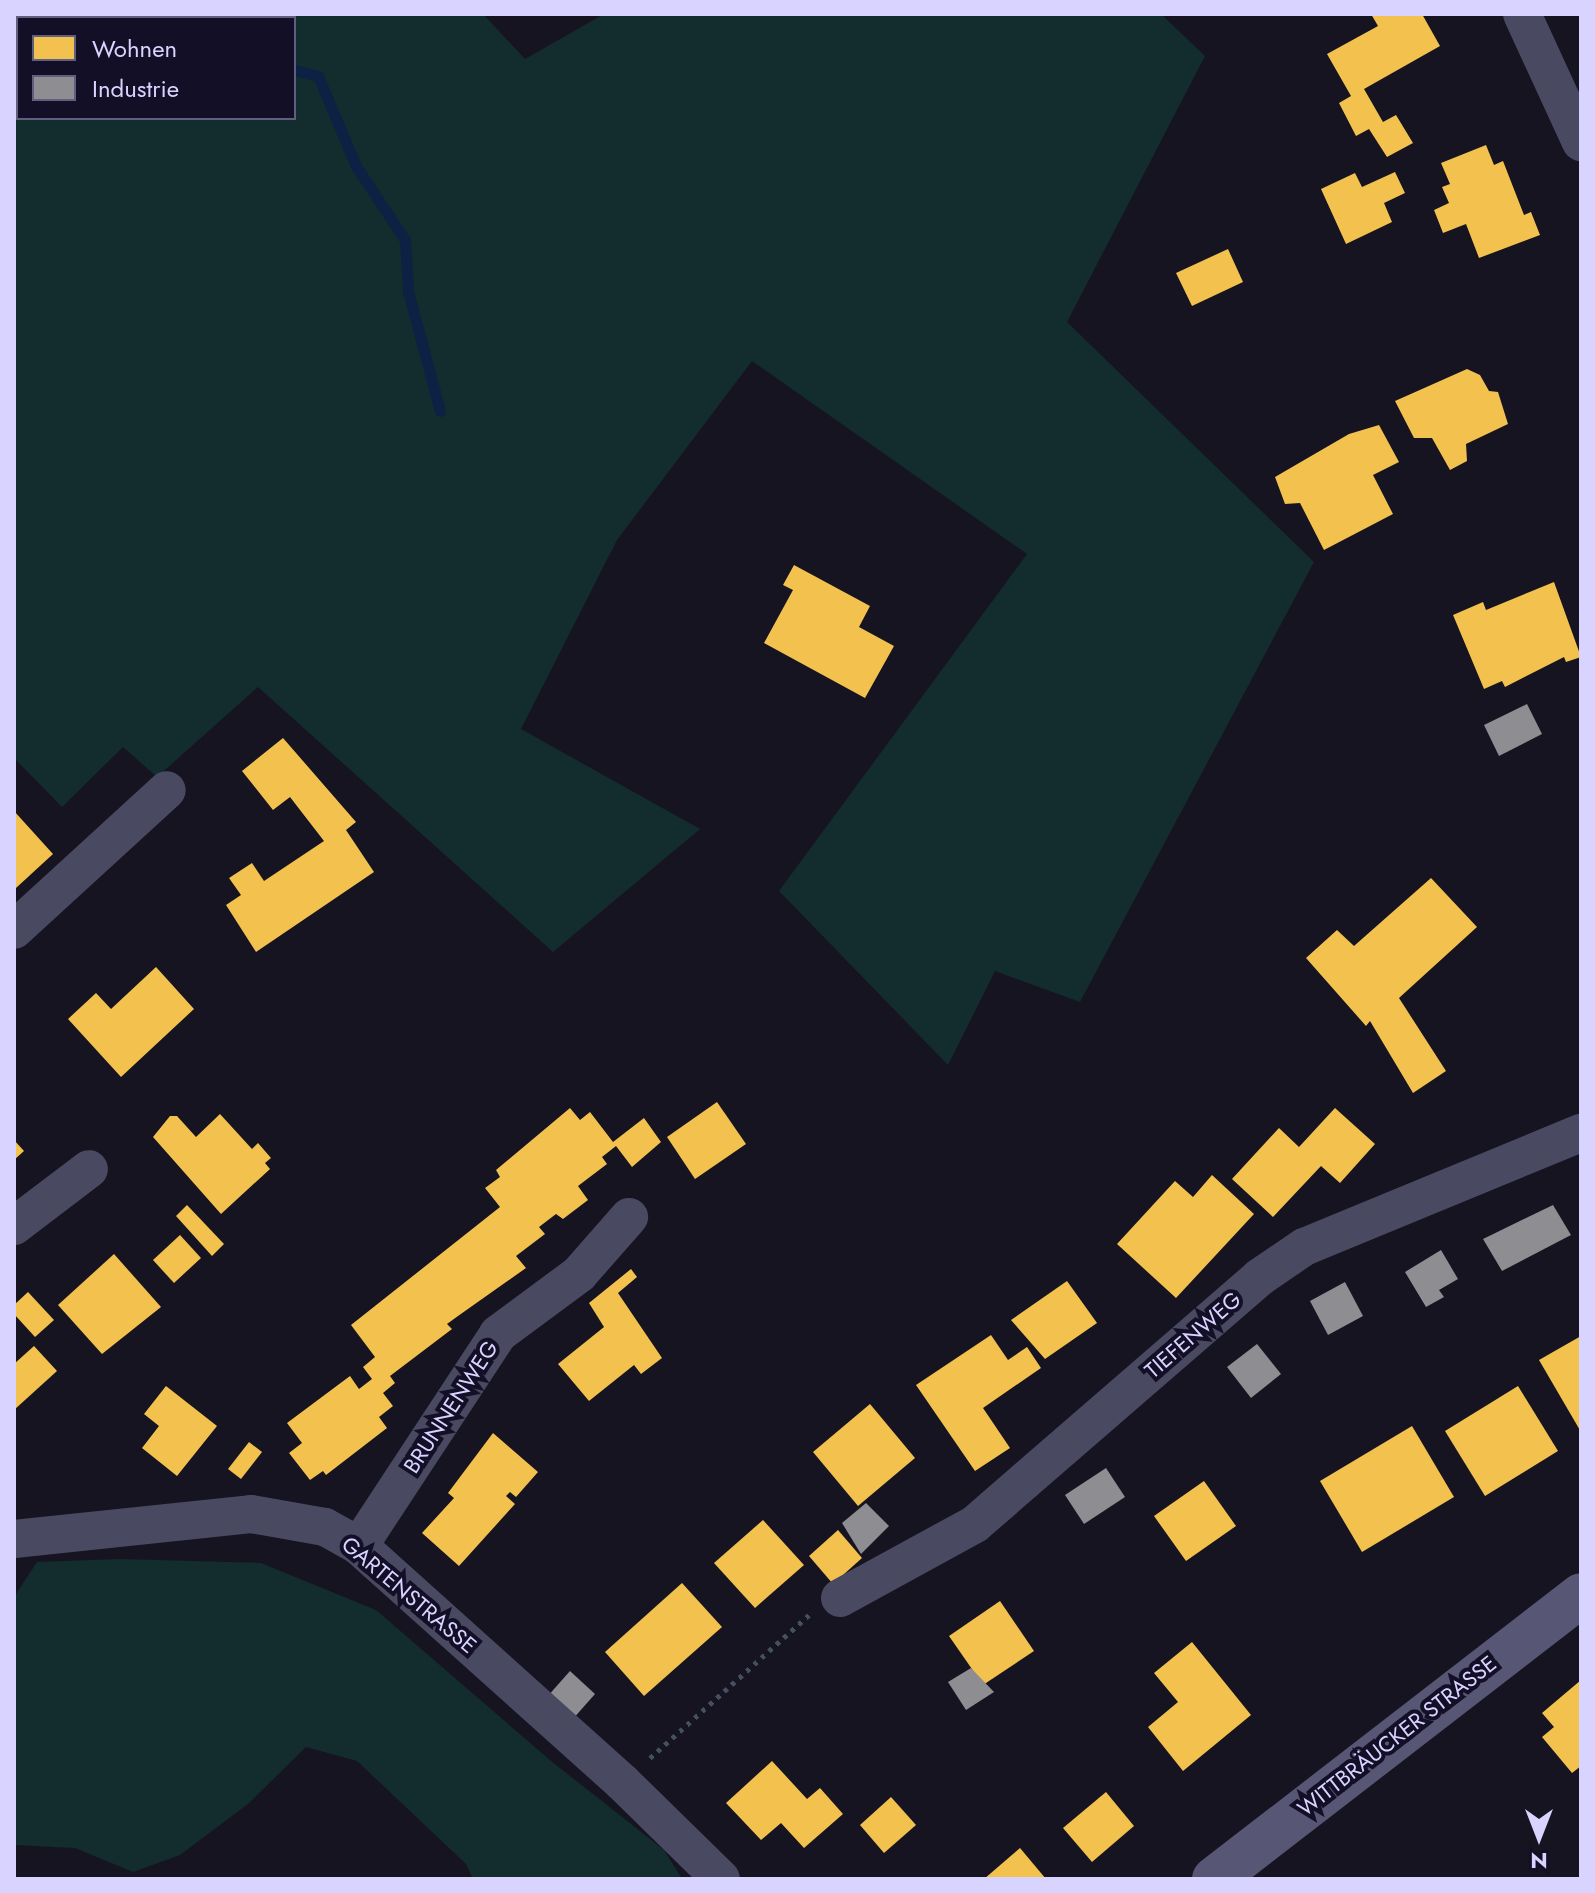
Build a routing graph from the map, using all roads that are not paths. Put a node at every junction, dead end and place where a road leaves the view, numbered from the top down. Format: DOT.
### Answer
graph roads {
  1 [pos="1522,14"];
  2 [pos="1581,142"];
  3 [pos="167,790"];
  4 [pos="14,930"];
  5 [pos="1581,1133"];
  6 [pos="89,1169"];
  7 [pos="629,1217"];
  8 [pos="14,1226"];
  9 [pos="14,1539"];
  10 [pos="359,1546"];
  11 [pos="1581,1595"];
  12 [pos="840,1598"];
  13 [pos="721,1879"];
  14 [pos="1214,1879"];
  1 -- 2 [label="street"];
  3 -- 4 [label="street"];
  5 -- 12 [label="street, TIEFENWEG"];
  6 -- 8 [label="street"];
  7 -- 10 [label="street, BRUNNENWEG"];
  9 -- 10 [label="street, GARTENSTRASSE"];
  10 -- 13 [label="street, GARTENSTRASSE"];
  11 -- 14 [label="main road, WITTBRÄUCKER STRASSE"];
}
